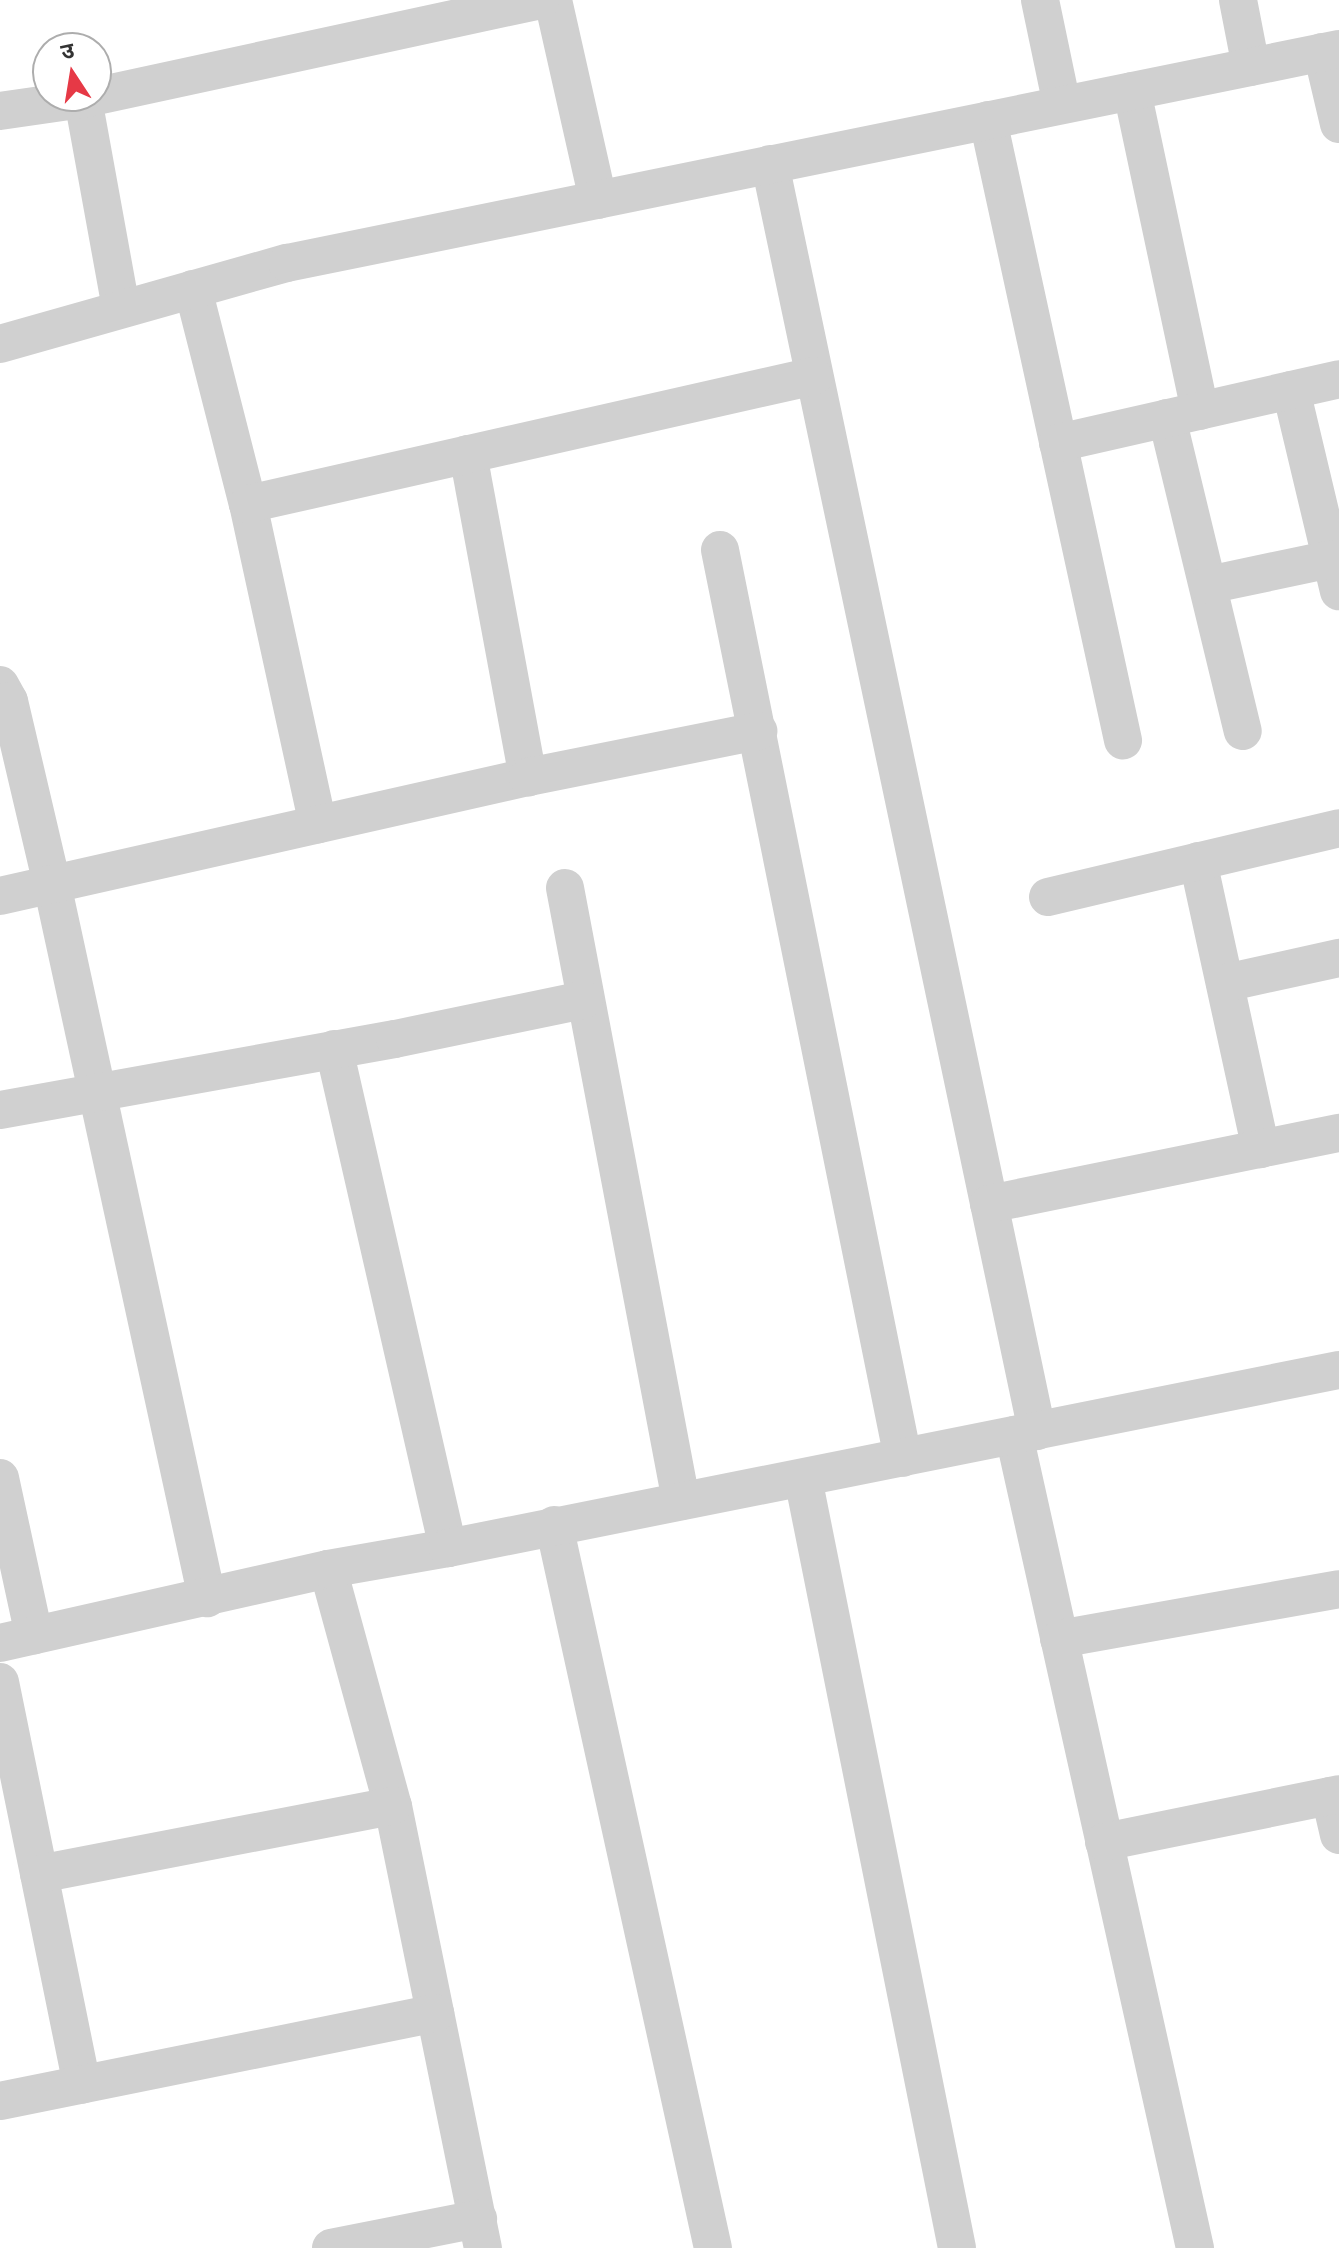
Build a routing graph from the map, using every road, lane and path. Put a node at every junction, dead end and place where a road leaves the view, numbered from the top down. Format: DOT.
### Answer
graph roads {
  1 [pos="540,0"];
  2 [pos="553,0"];
  3 [pos="1040,0"];
  4 [pos="1238,0"];
  5 [pos="1331,51"];
  6 [pos="1251,67"];
  7 [pos="1132,91"];
  8 [pos="112,93"];
  9 [pos="1062,105"];
  10 [pos="32,106"];
  11 [pos="0,111"];
  12 [pos="85,112"];
  13 [pos="988,120"];
  14 [pos="1339,124"];
  15 [pos="770,164"];
  16 [pos="598,200"];
  17 [pos="193,289"];
  18 [pos="121,308"];
  19 [pos="0,344"];
  20 [pos="814,376"];
  21 [pos="1339,379"];
  22 [pos="1291,390"];
  23 [pos="1184,414"];
  24 [pos="1058,443"];
  25 [pos="468,454"];
  26 [pos="248,504"];
  27 [pos="720,550"];
  28 [pos="1335,575"];
  29 [pos="1208,585"];
  30 [pos="0,685"];
  31 [pos="758,731"];
  32 [pos="1243,731"];
  33 [pos="1123,740"];
  34 [pos="528,777"];
  35 [pos="318,824"];
  36 [pos="1339,828"];
  37 [pos="1198,861"];
  38 [pos="52,884"];
  39 [pos="565,888"];
  40 [pos="0,896"];
  41 [pos="1048,897"];
  42 [pos="1339,958"];
  43 [pos="1225,983"];
  44 [pos="584,1000"];
  45 [pos="334,1049"];
  46 [pos="95,1091"];
  47 [pos="0,1110"];
  48 [pos="1339,1133"];
  49 [pos="1261,1149"];
  50 [pos="989,1204"];
  51 [pos="1339,1370"];
  52 [pos="1025,1433"];
  53 [pos="903,1458"];
  54 [pos="0,1478"];
  55 [pos="803,1478"];
  56 [pos="681,1501"];
  57 [pos="554,1525"];
  58 [pos="448,1548"];
  59 [pos="328,1569"];
  60 [pos="1339,1589"];
  61 [pos="207,1598"];
  62 [pos="17,1639"];
  63 [pos="1059,1639"];
  64 [pos="0,1682"];
  65 [pos="1335,1795"];
  66 [pos="393,1806"];
  67 [pos="1339,1835"];
  68 [pos="1104,1842"];
  69 [pos="39,1874"];
  70 [pos="435,2013"];
  71 [pos="82,2085"];
  72 [pos="0,2101"];
  73 [pos="481,2233"];
  74 [pos="331,2248"];
  75 [pos="713,2248"];
  76 [pos="957,2248"];
  77 [pos="1195,2248"];
  1 -- 8 [label="street"];
  2 -- 16 [label="street"];
  3 -- 9 [label="street"];
  4 -- 6 [label="street"];
  5 -- 6 [label="street"];
  5 -- 14 [label="street"];
  6 -- 7 [label="street"];
  7 -- 9 [label="street"];
  7 -- 23 [label="street"];
  9 -- 13 [label="street"];
  10 -- 11 [label="street"];
  12 -- 18 [label="street"];
  13 -- 15 [label="street"];
  13 -- 24 [label="street"];
  15 -- 16 [label="street"];
  15 -- 20 [label="street"];
  16 -- 17 [label="street"];
  17 -- 18 [label="street"];
  17 -- 26 [label="street"];
  18 -- 19 [label="street"];
  20 -- 25 [label="street"];
  20 -- 50 [label="street"];
  21 -- 22 [label="street"];
  22 -- 23 [label="street"];
  22 -- 28 [label="street"];
  23 -- 24 [label="street"];
  23 -- 29 [label="street"];
  24 -- 33 [label="street"];
  25 -- 26 [label="street"];
  25 -- 34 [label="street"];
  26 -- 35 [label="street"];
  27 -- 31 [label="street"];
  28 -- 29 [label="street"];
  29 -- 32 [label="street"];
  30 -- 38 [label="street"];
  31 -- 34 [label="street"];
  31 -- 53 [label="street"];
  34 -- 35 [label="street"];
  35 -- 38 [label="street"];
  36 -- 37 [label="street"];
  37 -- 41 [label="street"];
  37 -- 43 [label="street"];
  38 -- 40 [label="street"];
  38 -- 46 [label="street"];
  39 -- 44 [label="street"];
  42 -- 43 [label="street"];
  43 -- 49 [label="street"];
  44 -- 45 [label="street"];
  44 -- 56 [label="street"];
  45 -- 46 [label="street"];
  45 -- 58 [label="street"];
  46 -- 47 [label="street"];
  46 -- 61 [label="street"];
  48 -- 49 [label="street"];
  49 -- 50 [label="street"];
  50 -- 52 [label="street"];
  51 -- 52 [label="street"];
  52 -- 53 [label="street"];
  52 -- 63 [label="street"];
  53 -- 55 [label="street"];
  54 -- 62 [label="street"];
  55 -- 56 [label="street"];
  55 -- 76 [label="street"];
  56 -- 57 [label="street"];
  57 -- 58 [label="street"];
  57 -- 75 [label="street"];
  58 -- 59 [label="street"];
  59 -- 61 [label="street"];
  59 -- 66 [label="street"];
  60 -- 63 [label="street"];
  61 -- 62 [label="street"];
  63 -- 68 [label="street"];
  64 -- 69 [label="street"];
  65 -- 67 [label="street"];
  65 -- 68 [label="street"];
  66 -- 69 [label="street"];
  66 -- 70 [label="street"];
  68 -- 77 [label="street"];
  69 -- 71 [label="street"];
  70 -- 71 [label="street"];
  70 -- 73 [label="street"];
  71 -- 72 [label="street"];
  73 -- 74 [label="street"];
}
